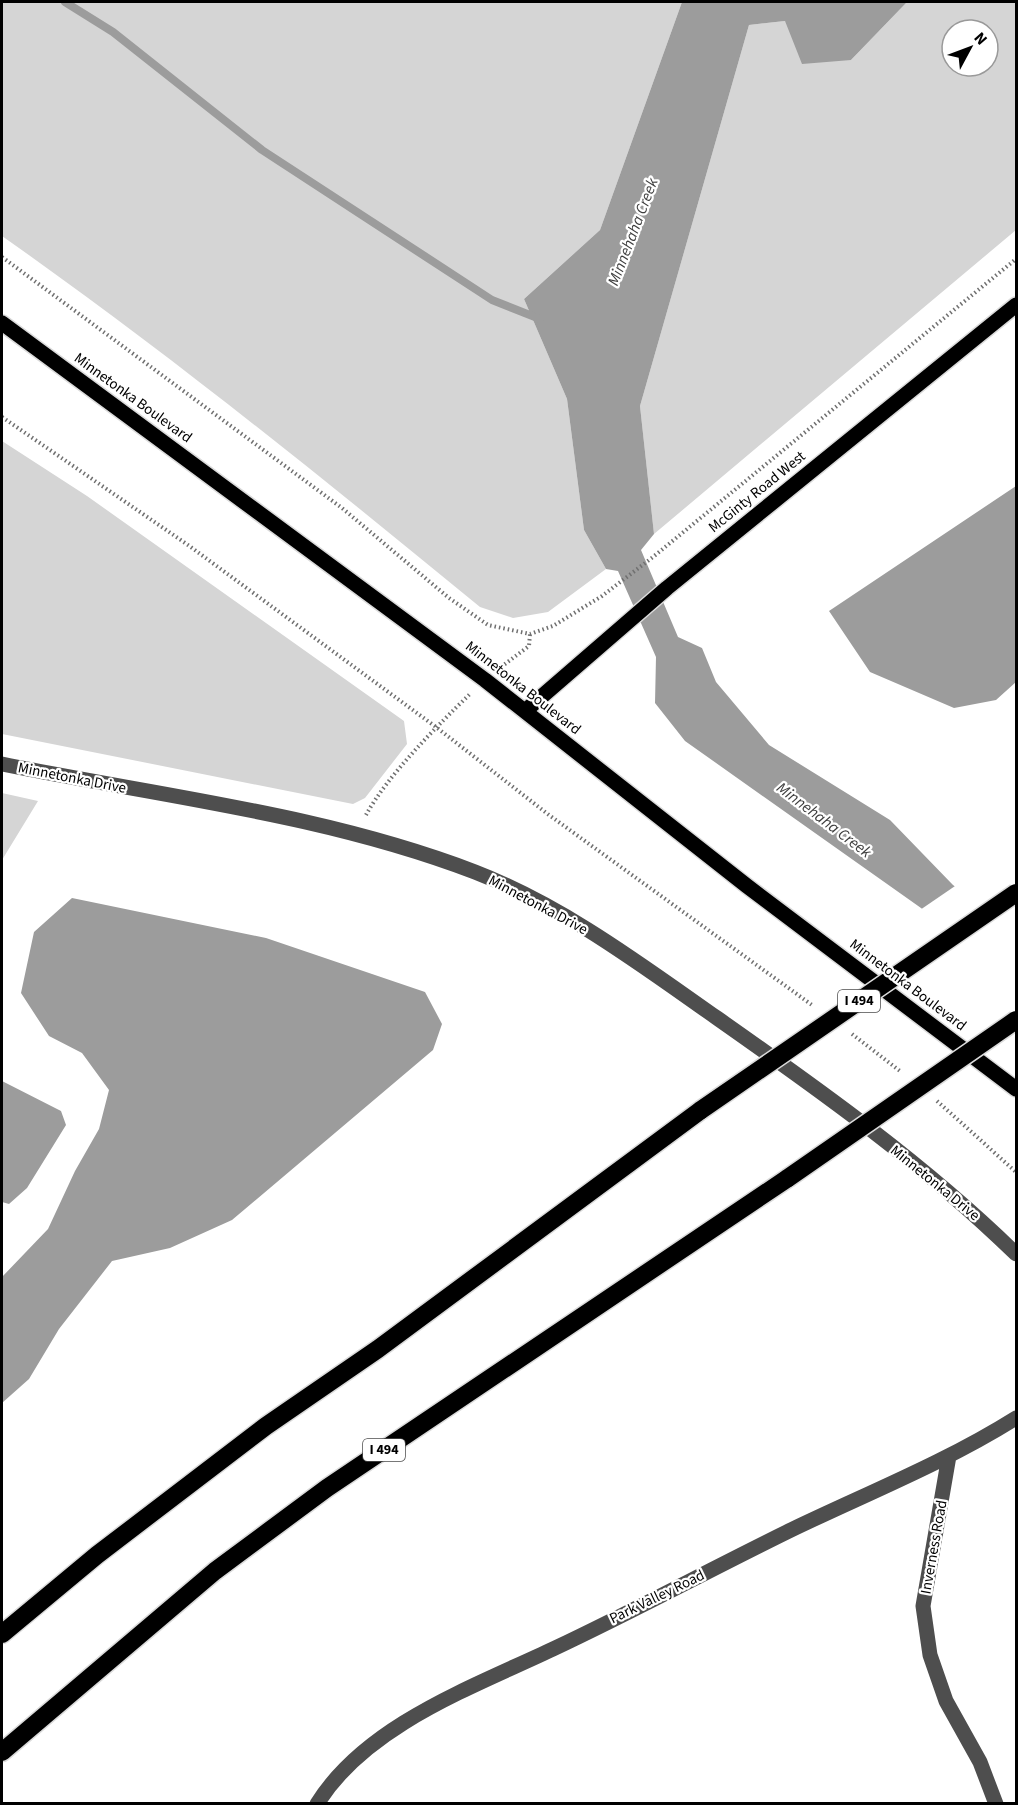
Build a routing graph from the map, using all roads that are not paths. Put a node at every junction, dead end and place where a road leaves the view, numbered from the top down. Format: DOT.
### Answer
graph roads {
  1 [pos="1017,305"];
  2 [pos="2,323"];
  3 [pos="525,711"];
  4 [pos="2,764"];
  5 [pos="1017,893"];
  6 [pos="1017,1020"];
  7 [pos="1017,1089"];
  8 [pos="1017,1254"];
  9 [pos="1017,1418"];
  10 [pos="950,1456"];
  11 [pos="2,1634"];
  12 [pos="2,1752"];
  13 [pos="317,1803"];
  14 [pos="996,1803"];
  1 -- 3 [label="main road, McGinty Road West"];
  2 -- 3 [label="main road, Minnetonka Boulevard"];
  3 -- 7 [label="main road, Minnetonka Boulevard"];
  4 -- 8 [label="street, Minnetonka Drive"];
  5 -- 11 [label="highway, I 494, bridge"];
  6 -- 12 [label="highway, I 494, bridge"];
  9 -- 10 [label="street, Park Valley Road"];
  10 -- 13 [label="street, Park Valley Road"];
  10 -- 14 [label="street, Inverness Road"];
}
